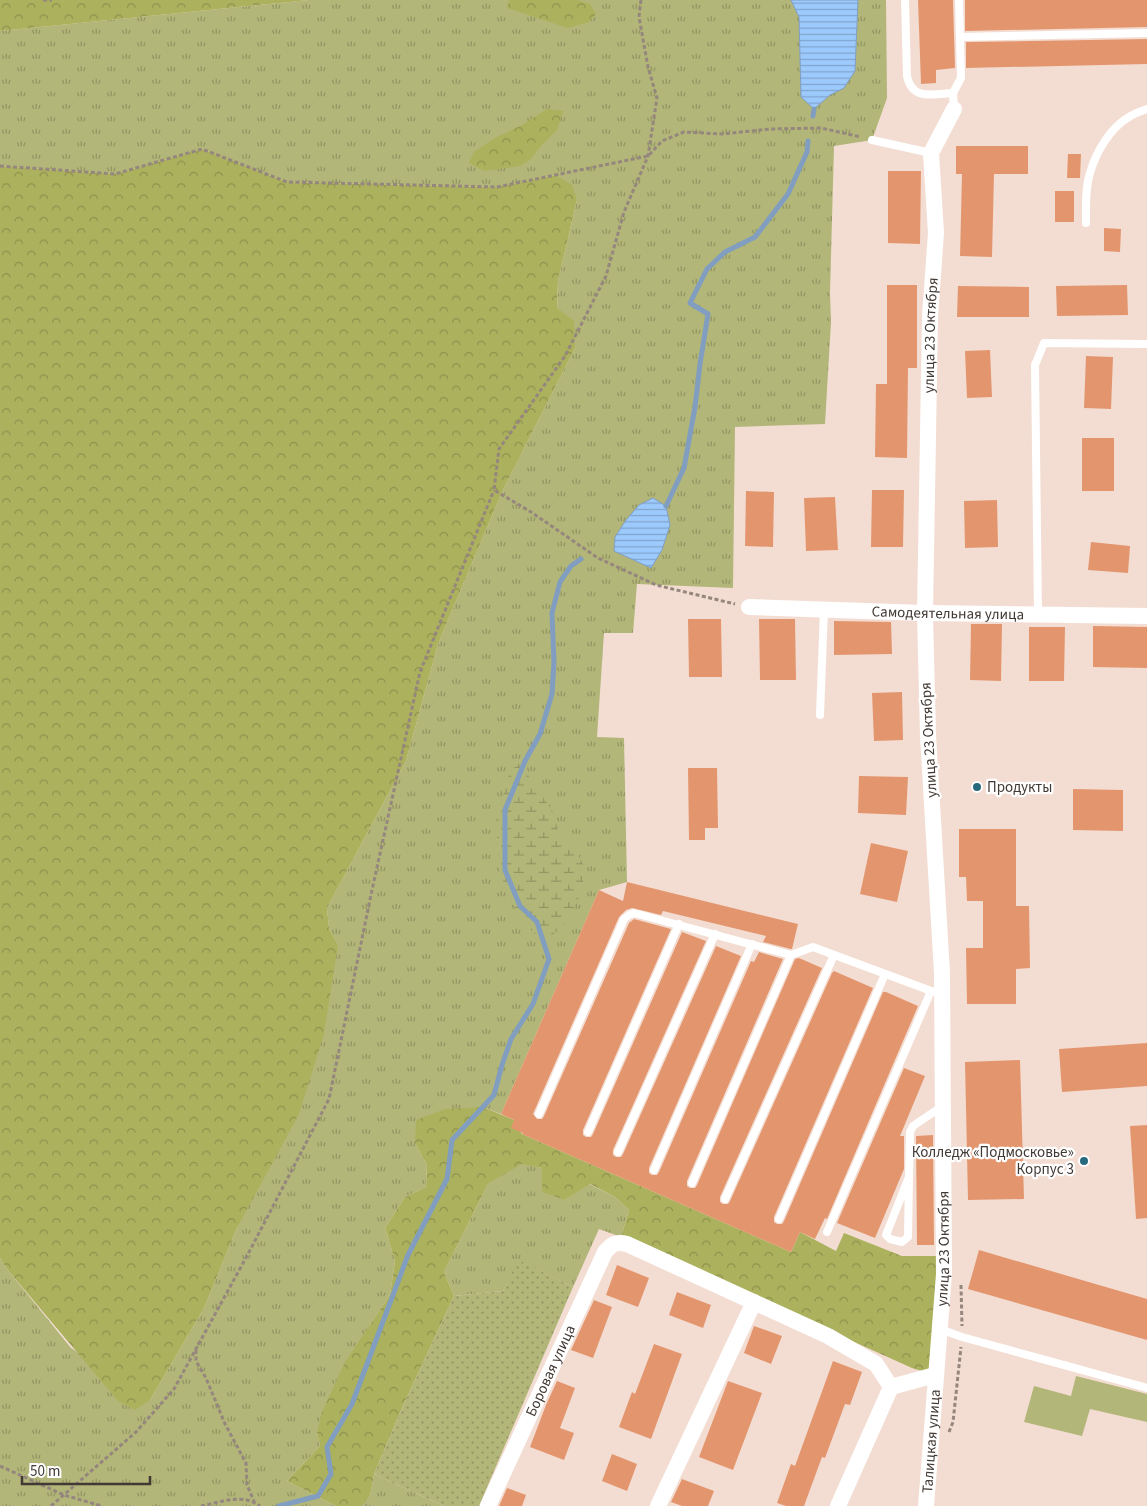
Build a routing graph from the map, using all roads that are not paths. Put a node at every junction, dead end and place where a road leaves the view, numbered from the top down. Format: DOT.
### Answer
graph roads {
  1 [pos="905,0"];
  2 [pos="959,0"];
  3 [pos="1147,33"];
  4 [pos="960,37"];
  5 [pos="953,101"];
  6 [pos="1147,108"];
  7 [pos="872,140"];
  8 [pos="931,153"];
  9 [pos="1086,223"];
  10 [pos="1147,344"];
  11 [pos="749,607"];
  12 [pos="824,610"];
  13 [pos="924,613"];
  14 [pos="1038,614"];
  15 [pos="1147,616"];
  16 [pos="820,715"];
  17 [pos="679,924"];
  18 [pos="715,934"];
  19 [pos="752,944"];
  20 [pos="791,955"];
  21 [pos="834,955"];
  22 [pos="886,974"];
  23 [pos="937,993"];
  24 [pos="943,1106"];
  25 [pos="539,1114"];
  26 [pos="588,1132"];
  27 [pos="618,1152"];
  28 [pos="654,1170"];
  29 [pos="909,1177"];
  30 [pos="692,1183"];
  31 [pos="725,1199"];
  32 [pos="779,1219"];
  33 [pos="826,1232"];
  34 [pos="754,1302"];
  35 [pos="940,1330"];
  36 [pos="935,1375"];
  37 [pos="891,1386"];
  38 [pos="1147,1388"];
  39 [pos="488,1506"];
  40 [pos="658,1506"];
  41 [pos="838,1506"];
  42 [pos="926,1506"];
  1 -- 5 [label="lane"];
  2 -- 4 [label="lane"];
  3 -- 4 [label="lane"];
  4 -- 5 [label="lane"];
  5 -- 8 [label="street"];
  6 -- 9 [label="lane"];
  7 -- 8 [label="lane"];
  8 -- 13 [label="street, улица 23 Октября"];
  10 -- 14 [label="lane"];
  11 -- 12 [label="street, Самодеятельная улица"];
  12 -- 13 [label="street, Самодеятельная улица"];
  12 -- 16 [label="lane"];
  13 -- 14 [label="street, Самодеятельная улица"];
  13 -- 23 [label="street, улица 23 Октября"];
  14 -- 15 [label="street, Самодеятельная улица"];
  17 -- 18 [label="lane"];
  17 -- 25 [label="lane"];
  17 -- 26 [label="lane"];
  18 -- 19 [label="lane"];
  18 -- 27 [label="lane"];
  19 -- 20 [label="lane"];
  19 -- 28 [label="lane"];
  20 -- 21 [label="lane"];
  20 -- 30 [label="lane"];
  21 -- 22 [label="lane"];
  21 -- 31 [label="lane"];
  22 -- 23 [label="lane"];
  22 -- 32 [label="lane"];
  23 -- 24 [label="street, улица 23 Октября"];
  23 -- 33 [label="lane"];
  24 -- 29 [label="lane"];
  24 -- 35 [label="street, улица 23 Октября"];
  29 -- 29 [label="lane"];
  34 -- 37 [label="street"];
  34 -- 39 [label="street, Боровая улица"];
  34 -- 40 [label="street"];
  35 -- 36 [label="street, улица 23 Октября"];
  35 -- 38 [label="lane"];
  36 -- 37 [label="street"];
  36 -- 42 [label="street, Талицкая улица"];
  37 -- 41 [label="street"];
}
